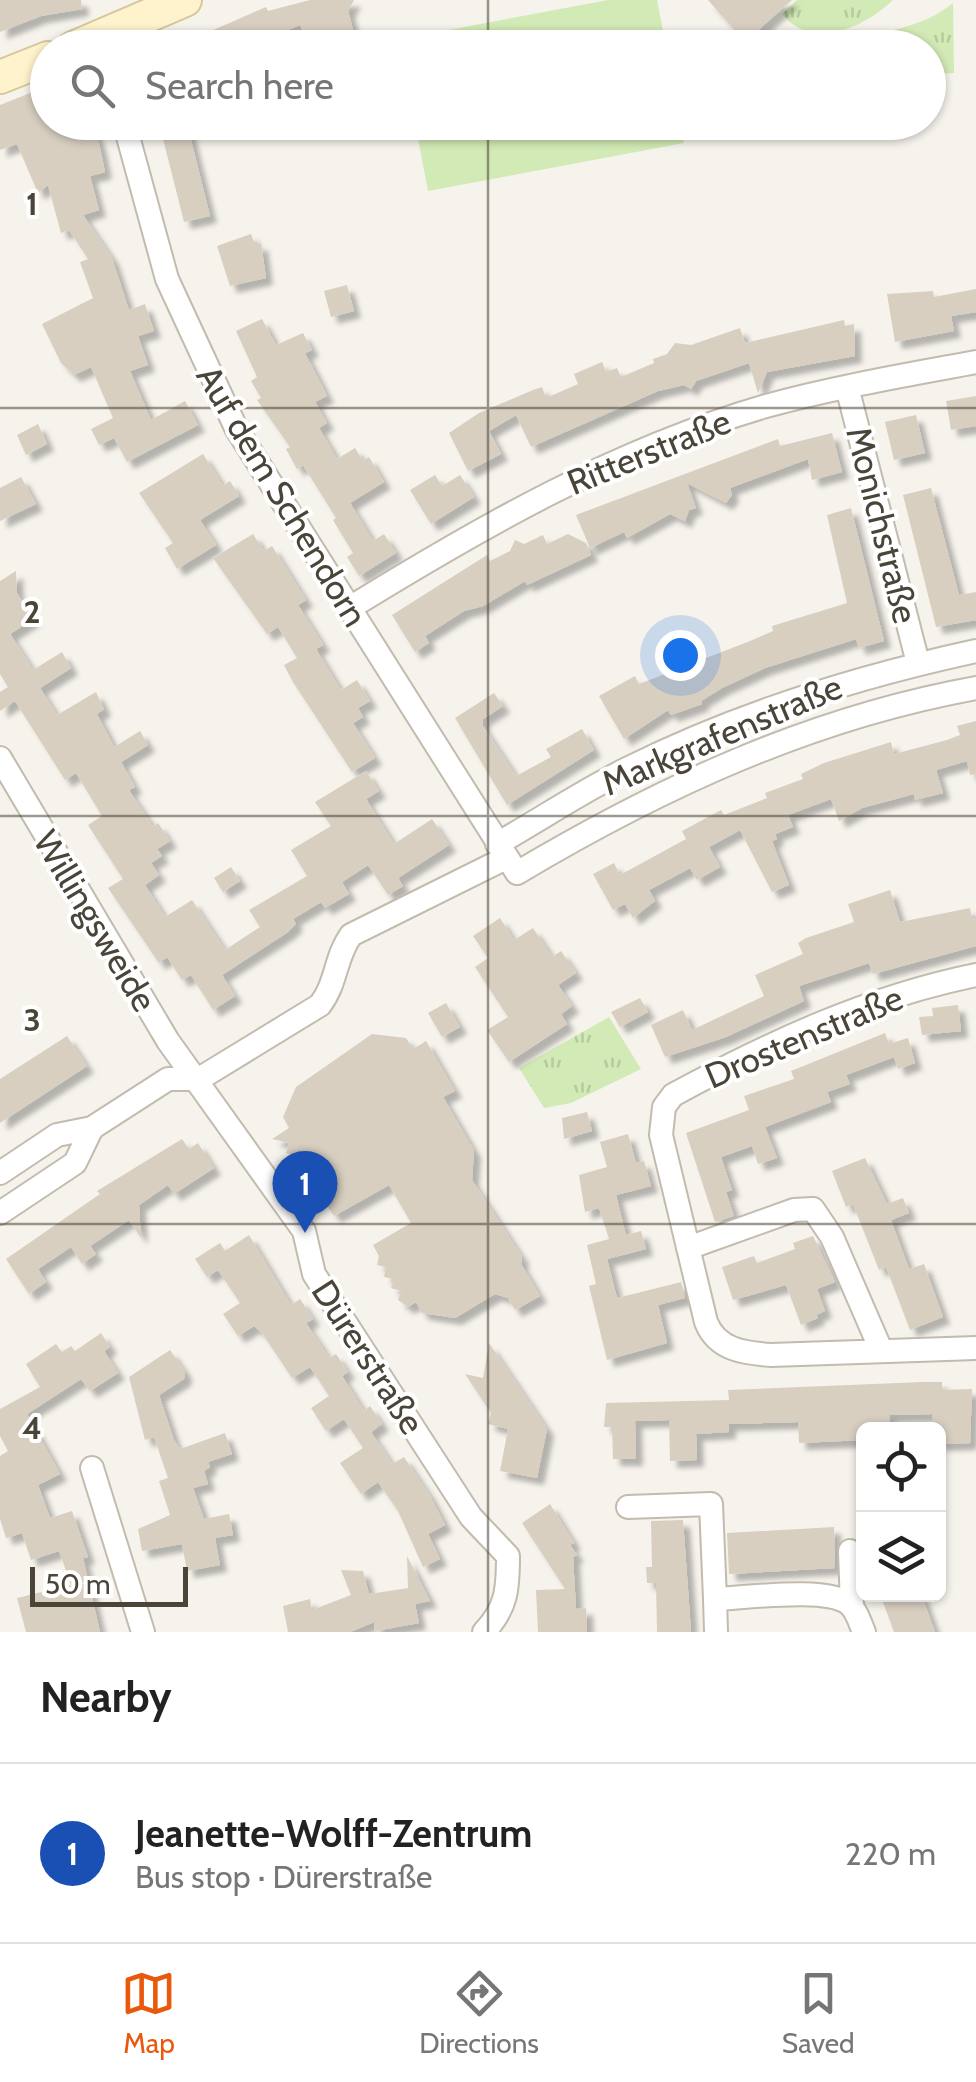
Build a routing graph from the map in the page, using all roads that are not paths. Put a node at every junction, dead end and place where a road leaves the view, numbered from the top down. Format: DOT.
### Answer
graph roads {
  1 [pos="185,0"];
  2 [pos="122,30"];
  3 [pos="30,65"];
  4 [pos="0,77"];
  5 [pos="129,140"];
  6 [pos="976,362"];
  7 [pos="847,386"];
  8 [pos="348,609"];
  9 [pos="976,651"];
  10 [pos="918,663"];
  11 [pos="976,688"];
  12 [pos="0,758"];
  13 [pos="502,851"];
  14 [pos="976,975"];
  15 [pos="198,1079"];
  16 [pos="92,1128"];
  17 [pos="0,1173"];
  18 [pos="0,1213"];
  19 [pos="688,1248"];
  20 [pos="976,1348"];
  21 [pos="881,1350"];
  22 [pos="92,1468"];
  23 [pos="628,1507"];
  24 [pos="850,1552"];
  25 [pos="715,1599"];
  26 [pos="852,1606"];
  27 [pos="143,1632"];
  28 [pos="484,1632"];
  29 [pos="716,1632"];
  30 [pos="864,1632"];
  1 -- 2 [label="street"];
  3 -- 4 [label="street"];
  5 -- 8 [label="street, Auf dem Schendorn"];
  6 -- 7 [label="street, Ritterstraße"];
  7 -- 8 [label="street, Ritterstraße"];
  7 -- 10 [label="street, Monichstraße"];
  8 -- 13 [label="street, Auf dem Schendorn"];
  9 -- 10 [label="street, Markgrafenstraße"];
  10 -- 13 [label="street, Markgrafenstraße"];
  11 -- 13 [label="street, Markgrafenstraße"];
  12 -- 15 [label="street, Willingsweide"];
  13 -- 15 [label="street, Markgrafenstraße"];
  14 -- 19 [label="street, Drostenstraße"];
  15 -- 16 [label="street, Markgrafenstraße"];
  15 -- 28 [label="street, Dürerstraße"];
  16 -- 17 [label="street, Markgrafenstraße"];
  16 -- 18 [label="street, Markgrafenstraße"];
  19 -- 21 [label="street, Drostenstraße"];
  19 -- 21 [label="street"];
  20 -- 21 [label="street, Drostenstraße"];
  22 -- 27 [label="street"];
  23 -- 25 [label="street"];
  24 -- 26 [label="street"];
  25 -- 26 [label="street"];
  25 -- 29 [label="street"];
  26 -- 30 [label="street"];
}
